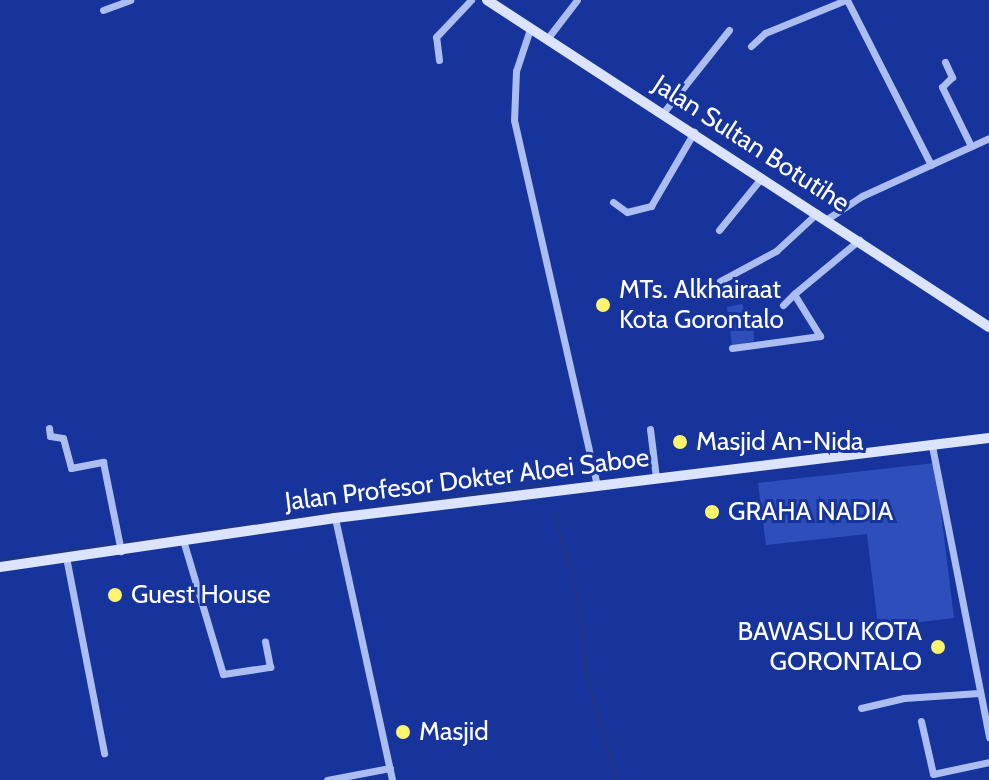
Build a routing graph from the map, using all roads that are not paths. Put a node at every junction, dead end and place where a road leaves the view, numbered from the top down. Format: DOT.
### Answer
graph roads {
  1 [pos="130,0"];
  2 [pos="471,0"];
  3 [pos="487,0"];
  4 [pos="577,0"];
  5 [pos="846,0"];
  6 [pos="103,10"];
  7 [pos="530,29"];
  8 [pos="729,30"];
  9 [pos="547,39"];
  10 [pos="751,46"];
  11 [pos="439,60"];
  12 [pos="958,64"];
  13 [pos="663,113"];
  14 [pos="694,132"];
  15 [pos="989,138"];
  16 [pos="971,146"];
  17 [pos="931,165"];
  18 [pos="762,177"];
  19 [pos="613,202"];
  20 [pos="822,216"];
  21 [pos="719,230"];
  22 [pos="859,240"];
  23 [pos="720,281"];
  24 [pos="794,294"];
  25 [pos="783,305"];
  26 [pos="989,327"];
  27 [pos="732,348"];
  28 [pos="49,428"];
  29 [pos="650,429"];
  30 [pos="989,438"];
  31 [pos="932,446"];
  32 [pos="656,478"];
  33 [pos="597,486"];
  34 [pos="335,518"];
  35 [pos="183,540"];
  36 [pos="121,551"];
  37 [pos="66,557"];
  38 [pos="0,567"];
  39 [pos="265,641"];
  40 [pos="979,693"];
  41 [pos="861,708"];
  42 [pos="921,721"];
  43 [pos="989,737"];
  44 [pos="104,753"];
  45 [pos="989,762"];
  46 [pos="390,768"];
  47 [pos="933,777"];
  48 [pos="327,780"];
  49 [pos="392,780"];
  1 -- 6 [label="street"];
  2 -- 11 [label="street"];
  3 -- 7 [label="street, Jalan Sultan Botutihe"];
  4 -- 9 [label="street"];
  5 -- 10 [label="street"];
  5 -- 17 [label="street"];
  7 -- 9 [label="street, Jalan Sultan Botutihe"];
  7 -- 33 [label="street"];
  8 -- 13 [label="street"];
  9 -- 13 [label="street, Jalan Sultan Botutihe"];
  12 -- 16 [label="street"];
  13 -- 14 [label="street, Jalan Sultan Botutihe"];
  14 -- 18 [label="street, Jalan Sultan Botutihe"];
  14 -- 19 [label="street"];
  15 -- 16 [label="street"];
  16 -- 17 [label="street"];
  17 -- 20 [label="street"];
  18 -- 20 [label="street, Jalan Sultan Botutihe"];
  18 -- 21 [label="street"];
  20 -- 22 [label="street, Jalan Sultan Botutihe"];
  20 -- 23 [label="street"];
  22 -- 24 [label="street"];
  22 -- 26 [label="street, Jalan Sultan Botutihe"];
  24 -- 25 [label="street"];
  24 -- 27 [label="street"];
  28 -- 36 [label="street"];
  29 -- 32 [label="street"];
  30 -- 31 [label="street, Jalan Profesor Dokter Aloei Saboe"];
  31 -- 32 [label="street, Jalan Profesor Dokter Aloei Saboe"];
  31 -- 40 [label="street"];
  32 -- 33 [label="street, Jalan Profesor Dokter Aloei Saboe"];
  33 -- 34 [label="street, Jalan Profesor Dokter Aloei Saboe"];
  34 -- 35 [label="street, Jalan Profesor Dokter Aloei Saboe"];
  34 -- 46 [label="street"];
  35 -- 36 [label="street, Jalan Profesor Dokter Aloei Saboe"];
  35 -- 39 [label="street"];
  36 -- 37 [label="street, Jalan Profesor Dokter Aloei Saboe"];
  37 -- 38 [label="street, Jalan Profesor Dokter Aloei Saboe"];
  37 -- 44 [label="street"];
  40 -- 41 [label="street"];
  40 -- 43 [label="street"];
  42 -- 47 [label="street"];
  45 -- 47 [label="street"];
  46 -- 48 [label="street"];
  46 -- 49 [label="street"];
}
